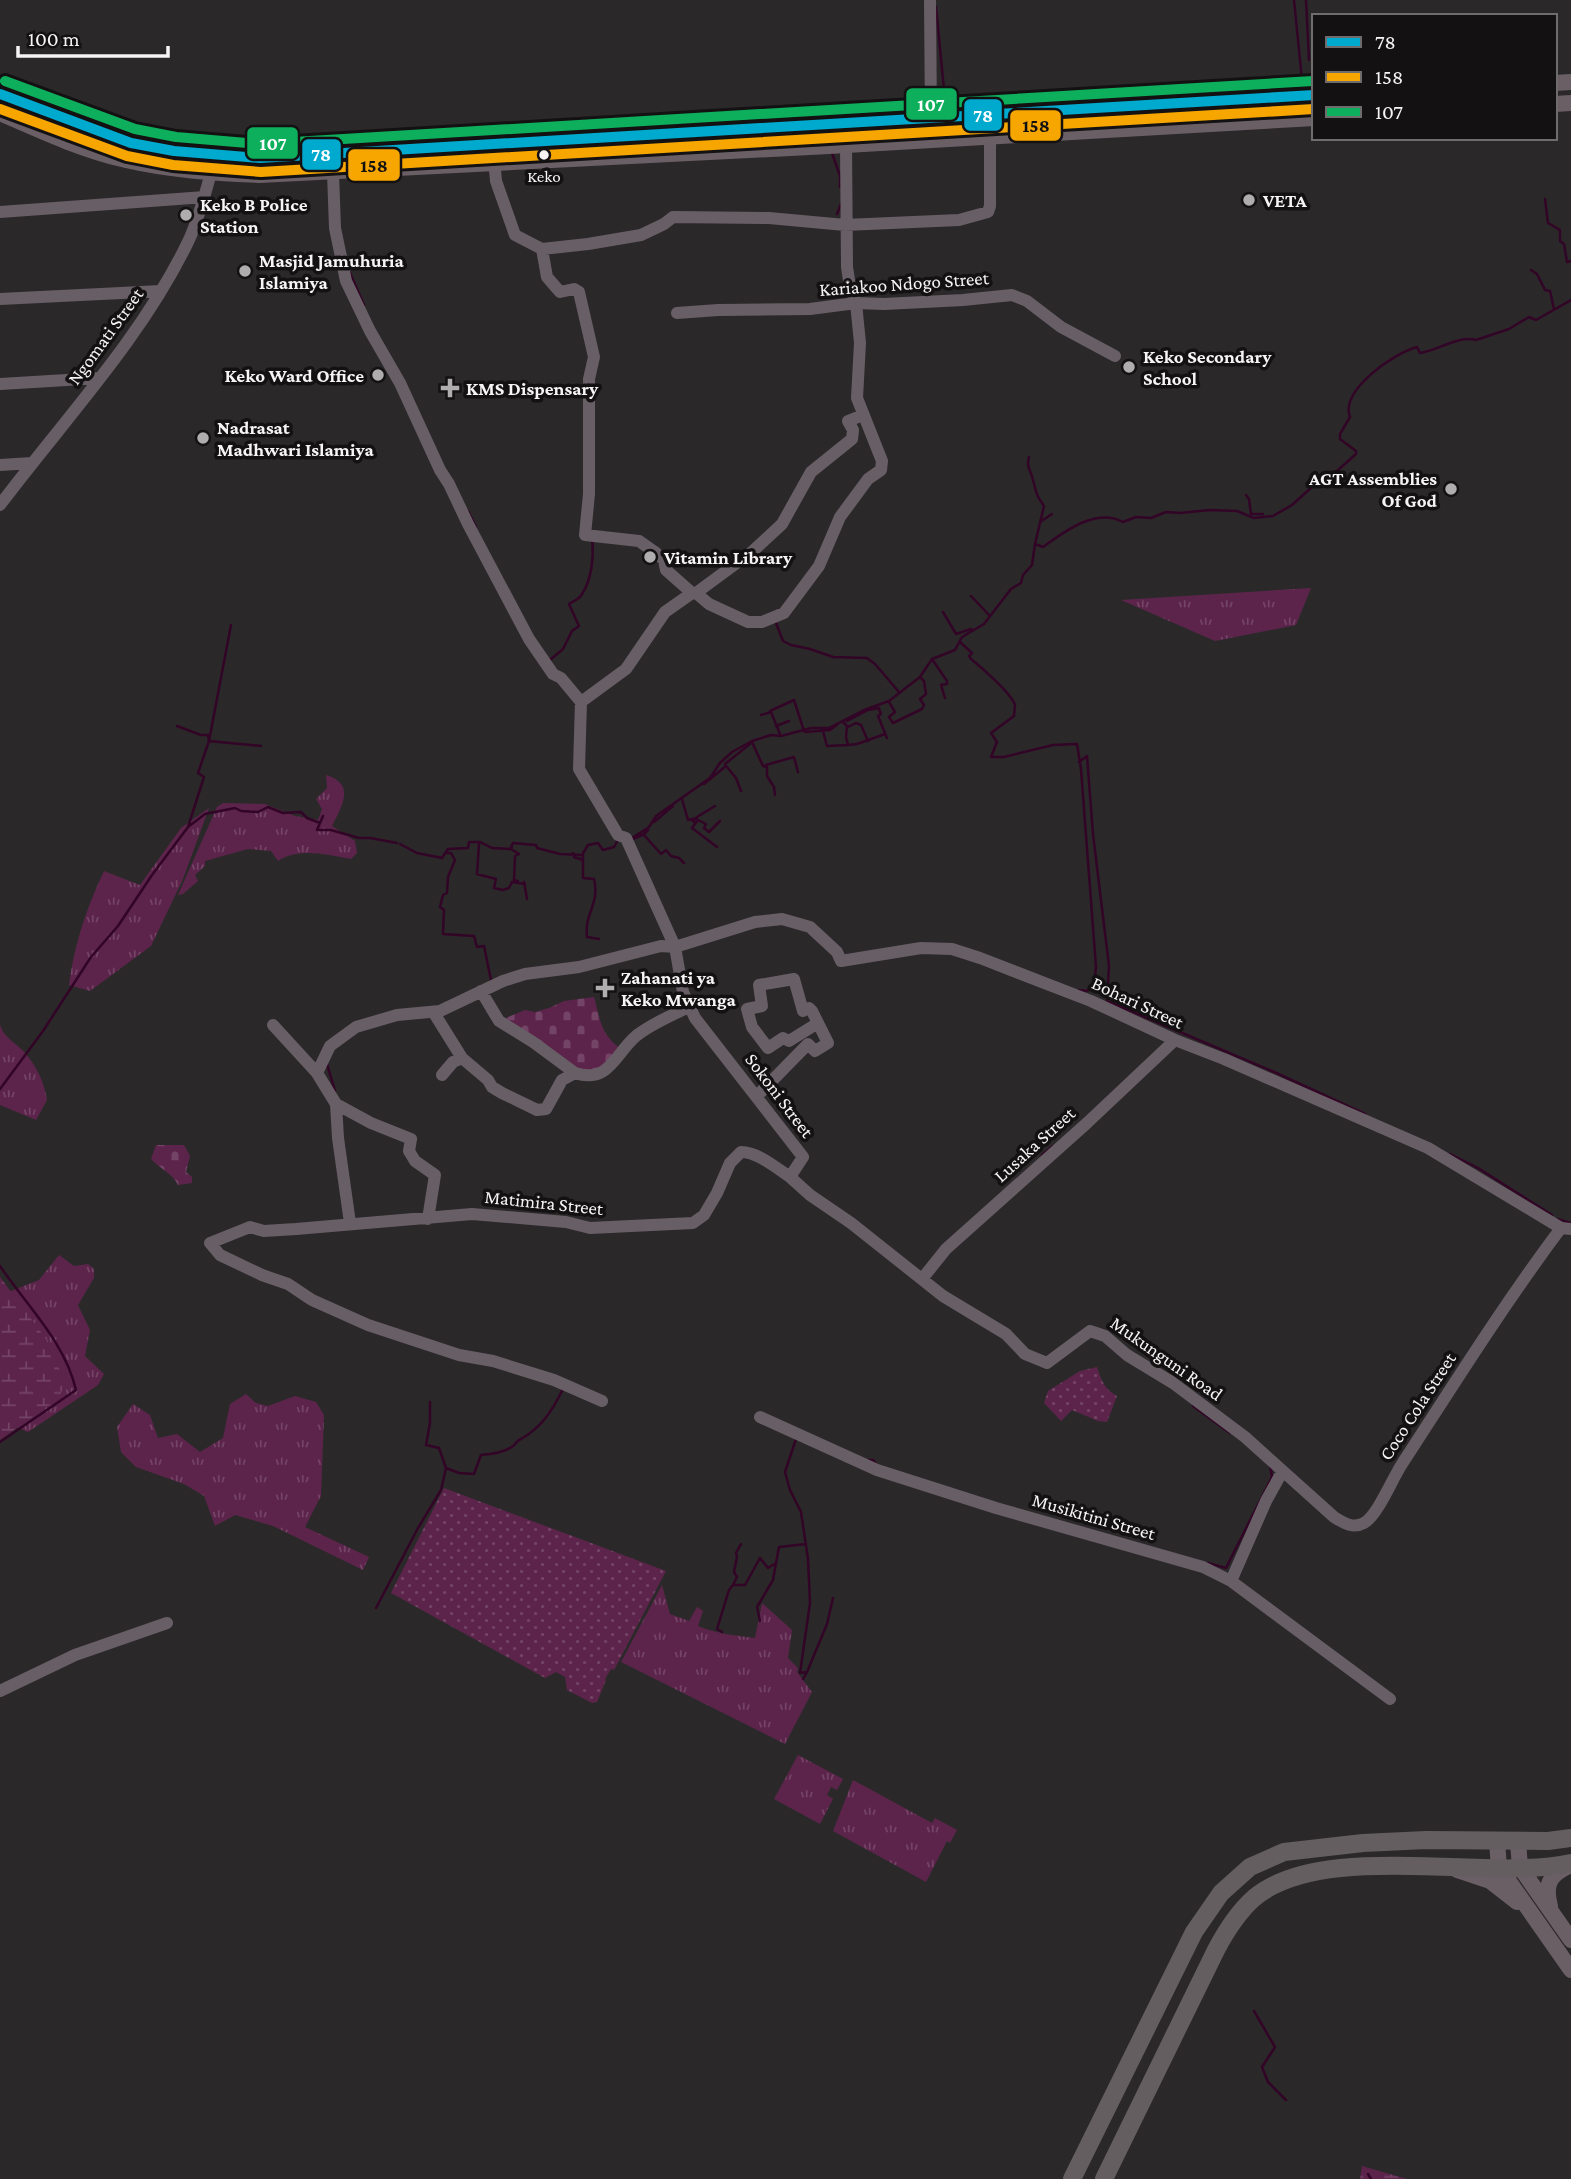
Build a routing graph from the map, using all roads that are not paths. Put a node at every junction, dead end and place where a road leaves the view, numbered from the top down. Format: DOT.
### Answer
graph roads {
  1 [pos="930,0"];
  2 [pos="0,94"];
  3 [pos="1312,95"];
  4 [pos="0,113"];
  5 [pos="1312,118"];
  6 [pos="932,119"];
  7 [pos="990,136"];
  8 [pos="845,145"];
  9 [pos="495,170"];
  10 [pos="211,173"];
  11 [pos="333,173"];
  12 [pos="205,197"];
  13 [pos="0,212"];
  14 [pos="845,225"];
  15 [pos="542,249"];
  16 [pos="161,291"];
  17 [pos="0,299"];
  18 [pos="856,303"];
  19 [pos="677,313"];
  20 [pos="1115,356"];
  21 [pos="100,378"];
  22 [pos="0,384"];
  23 [pos="863,415"];
  24 [pos="32,463"];
  25 [pos="0,465"];
  26 [pos="0,505"];
  27 [pos="694,593"];
  28 [pos="581,702"];
  29 [pos="675,947"];
  30 [pos="481,991"];
  31 [pos="689,1006"];
  32 [pos="434,1013"];
  33 [pos="818,1023"];
  34 [pos="273,1025"];
  35 [pos="1175,1040"];
  36 [pos="462,1058"];
  37 [pos="317,1073"];
  38 [pos="575,1073"];
  39 [pos="442,1074"];
  40 [pos="757,1096"];
  41 [pos="336,1104"];
  42 [pos="790,1177"];
  43 [pos="428,1219"];
  44 [pos="350,1223"];
  45 [pos="1566,1228"];
  46 [pos="922,1279"];
  47 [pos="602,1401"];
  48 [pos="760,1418"];
  49 [pos="1282,1472"];
  50 [pos="1231,1581"];
  51 [pos="167,1623"];
  52 [pos="0,1691"];
  53 [pos="1390,1699"];
  54 [pos="1571,1838"];
  55 [pos="1497,1842"];
  56 [pos="1518,1842"];
  57 [pos="1571,1864"];
  58 [pos="1447,1867"];
  59 [pos="1499,1867"];
  60 [pos="1520,1867"];
  61 [pos="1552,1913"];
  62 [pos="1535,1917"];
  63 [pos="1571,1940"];
  64 [pos="1571,1970"];
  65 [pos="1072,2179"];
  66 [pos="1104,2179"];
  1 -- 6 [label="street"];
  2 -- 6 [label="main road"];
  3 -- 6 [label="main road"];
  4 -- 10 [label="main road"];
  5 -- 7 [label="main road"];
  7 -- 8 [label="main road"];
  7 -- 14 [label="street"];
  8 -- 11 [label="main road"];
  8 -- 14 [label="street"];
  9 -- 15 [label="street"];
  10 -- 11 [label="main road"];
  10 -- 12 [label="street, Ngomati Street"];
  11 -- 28 [label="street"];
  12 -- 13 [label="street"];
  12 -- 16 [label="street, Ngomati Street"];
  14 -- 15 [label="street"];
  14 -- 18 [label="street"];
  15 -- 27 [label="street"];
  16 -- 17 [label="street"];
  16 -- 21 [label="street, Ngomati Street"];
  18 -- 19 [label="street, Kariakoo Ndogo Street"];
  18 -- 20 [label="street, Kariakoo Ndogo Street"];
  18 -- 23 [label="street"];
  21 -- 22 [label="street"];
  21 -- 24 [label="street, Ngomati Street"];
  23 -- 27 [label="street"];
  23 -- 27 [label="street"];
  24 -- 25 [label="street"];
  24 -- 26 [label="street, Ngomati Street"];
  27 -- 28 [label="street"];
  28 -- 29 [label="street, Sokoni Street"];
  29 -- 30 [label="street"];
  29 -- 31 [label="street, Sokoni Street"];
  29 -- 35 [label="street, Bohari Street"];
  30 -- 32 [label="street"];
  30 -- 38 [label="street"];
  31 -- 38 [label="street"];
  31 -- 40 [label="street, Sokoni Street"];
  32 -- 36 [label="street"];
  32 -- 37 [label="street"];
  33 -- 33 [label="street"];
  33 -- 40 [label="street"];
  34 -- 37 [label="street"];
  35 -- 45 [label="street, Bohari Street"];
  35 -- 46 [label="street, Lusaka Street"];
  36 -- 38 [label="street"];
  36 -- 39 [label="street"];
  37 -- 41 [label="street"];
  40 -- 42 [label="street, Sokoni Street"];
  41 -- 43 [label="street"];
  41 -- 44 [label="street"];
  42 -- 43 [label="street, Matimira Street"];
  42 -- 46 [label="street"];
  43 -- 44 [label="street, Matimira Street"];
  44 -- 47 [label="street, Matimira Street"];
  45 -- 49 [label="street, Coco Cola Street"];
  46 -- 49 [label="street, Mukunguni Road"];
  48 -- 50 [label="street, Musikitini Street"];
  49 -- 50 [label="street"];
  50 -- 53 [label="street, Musikitini Street"];
  51 -- 52 [label="street"];
  54 -- 56 [label="highway"];
  55 -- 56 [label="highway"];
  55 -- 59 [label="main road"];
  55 -- 65 [label="highway"];
  56 -- 60 [label="main road"];
  57 -- 60 [label="highway"];
  57 -- 61 [label="main road"];
  58 -- 59 [label="highway"];
  58 -- 62 [label="main road"];
  58 -- 66 [label="highway"];
  59 -- 60 [label="highway"];
  59 -- 62 [label="main road"];
  60 -- 61 [label="main road"];
  61 -- 63 [label="main road"];
  62 -- 64 [label="main road"];
}
